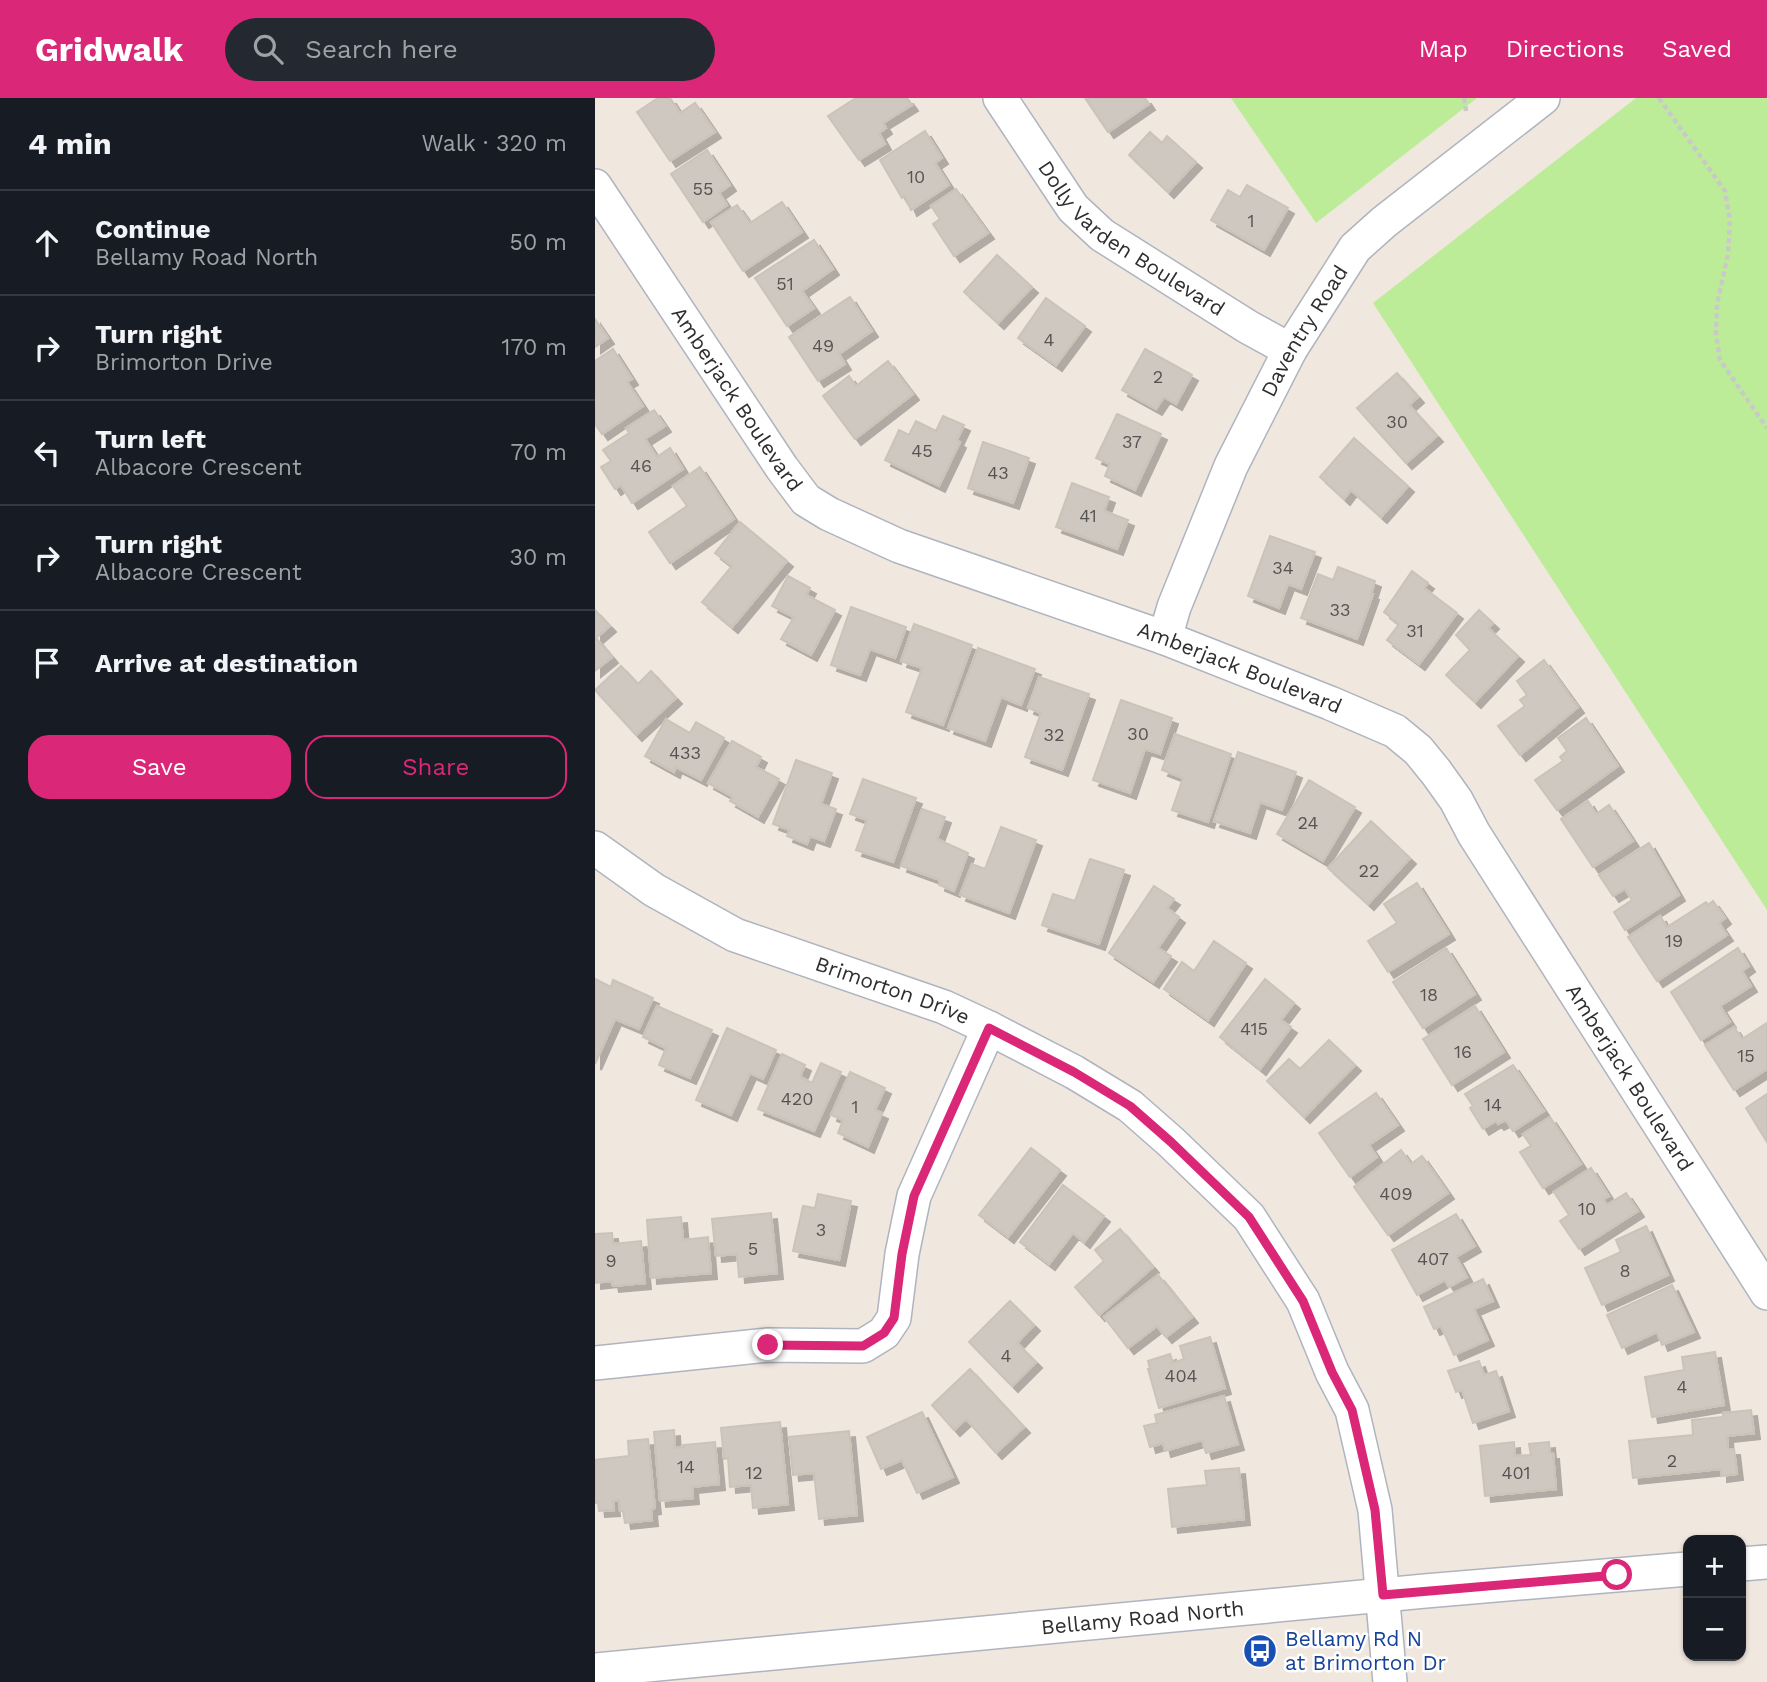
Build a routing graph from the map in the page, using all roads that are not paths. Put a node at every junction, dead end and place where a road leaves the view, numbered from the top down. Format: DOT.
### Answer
graph roads {
  1 [pos="1000,98"];
  2 [pos="1543,98"];
  3 [pos="595,186"];
  4 [pos="1290,350"];
  5 [pos="1165,638"];
  6 [pos="595,848"];
  7 [pos="989,1028"];
  8 [pos="1767,1293"];
  9 [pos="595,1363"];
  10 [pos="1767,1562"];
  11 [pos="1746,1564"];
  12 [pos="1683,1569"];
  13 [pos="1383,1595"];
  14 [pos="612,1674"];
  15 [pos="1390,1682"];
  1 -- 4 [label="street, Dolly Varden Boulevard"];
  2 -- 4 [label="street, Daventry Road"];
  3 -- 5 [label="street, Amberjack Boulevard"];
  4 -- 5 [label="street, Daventry Road"];
  5 -- 8 [label="street, Amberjack Boulevard"];
  6 -- 7 [label="street, Brimorton Drive"];
  7 -- 9 [label="street"];
  7 -- 13 [label="street, Brimorton Drive"];
  10 -- 11 [label="street"];
  12 -- 13 [label="street, Bellamy Road North"];
  13 -- 14 [label="street, Bellamy Road North"];
  13 -- 15 [label="street, Brimorton Drive"];
}
